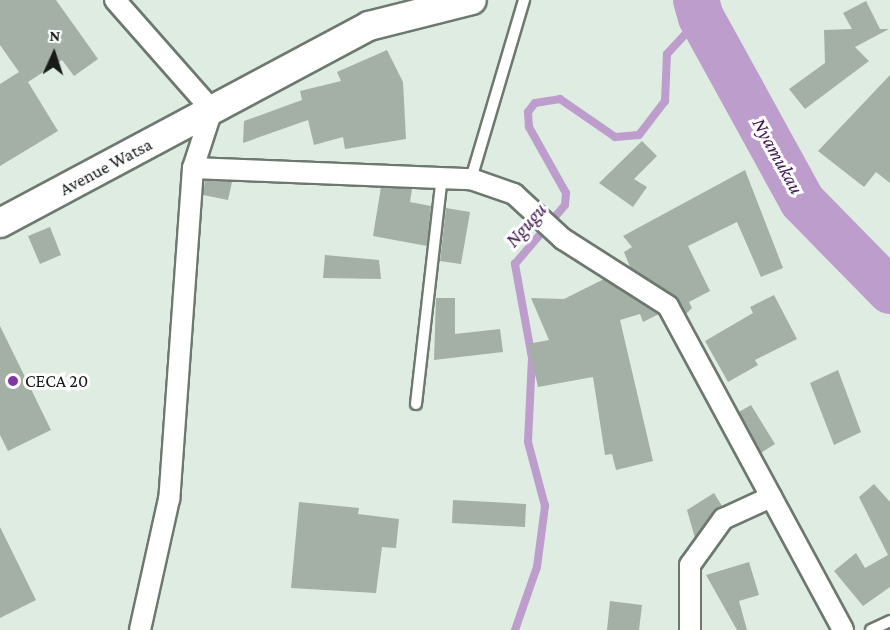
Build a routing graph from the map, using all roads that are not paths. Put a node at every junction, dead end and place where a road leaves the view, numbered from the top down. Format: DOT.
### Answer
graph roads {
  1 [pos="115,0"];
  2 [pos="472,0"];
  3 [pos="524,0"];
  4 [pos="212,110"];
  5 [pos="193,168"];
  6 [pos="442,177"];
  7 [pos="471,179"];
  8 [pos="0,223"];
  9 [pos="416,404"];
  10 [pos="771,497"];
  11 [pos="890,621"];
  12 [pos="140,630"];
  13 [pos="690,630"];
  14 [pos="843,630"];
  15 [pos="871,630"];
  1 -- 4 [label="street"];
  2 -- 4 [label="street, Avenue Watsa"];
  3 -- 7 [label="lane"];
  4 -- 5 [label="street"];
  4 -- 8 [label="street, Avenue Watsa"];
  5 -- 6 [label="street"];
  5 -- 12 [label="street"];
  6 -- 7 [label="street"];
  6 -- 9 [label="lane"];
  7 -- 10 [label="street"];
  10 -- 13 [label="street"];
  10 -- 14 [label="street"];
  11 -- 15 [label="lane"];
}
